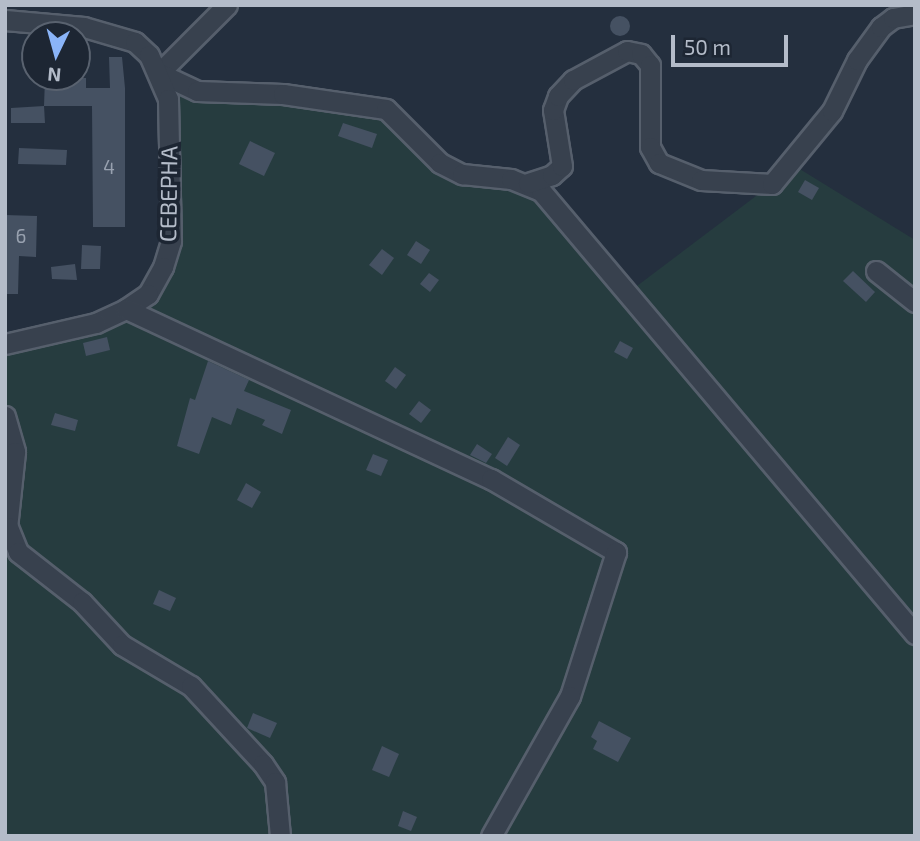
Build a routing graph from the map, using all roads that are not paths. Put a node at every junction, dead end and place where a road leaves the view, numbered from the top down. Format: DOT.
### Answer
graph roads {
  1 [pos="227,5"];
  2 [pos="915,14"];
  3 [pos="5,20"];
  4 [pos="159,73"];
  5 [pos="528,183"];
  6 [pos="876,271"];
  7 [pos="915,302"];
  8 [pos="126,309"];
  9 [pos="5,344"];
  10 [pos="5,416"];
  11 [pos="7,536"];
  12 [pos="915,635"];
  13 [pos="280,836"];
  14 [pos="491,836"];
  1 -- 4 [label="street"];
  2 -- 5 [label="street"];
  3 -- 4 [label="street, СЕВЕРНА"];
  4 -- 5 [label="street"];
  4 -- 8 [label="street, СЕВЕРНА"];
  5 -- 12 [label="street"];
  6 -- 7 [label="street"];
  8 -- 9 [label="street, СЕВЕРНА"];
  8 -- 14 [label="street"];
  10 -- 11 [label="street"];
  11 -- 13 [label="street"];
}
